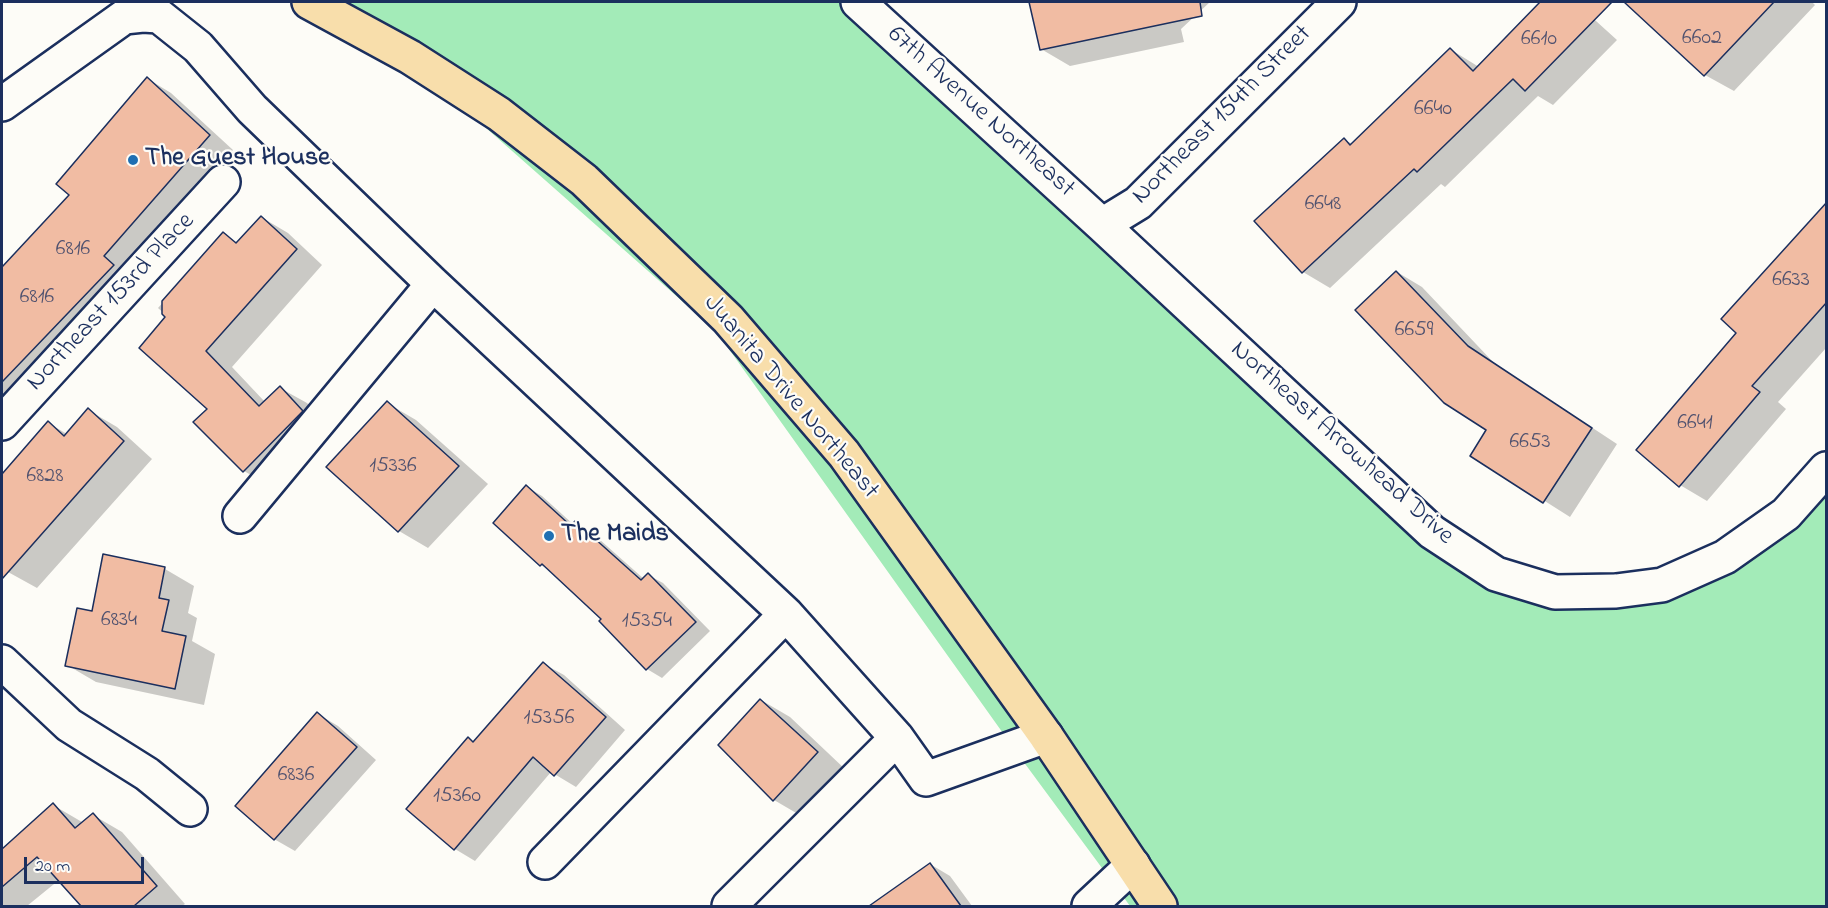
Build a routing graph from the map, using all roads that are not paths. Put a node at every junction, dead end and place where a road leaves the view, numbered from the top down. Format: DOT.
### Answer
graph roads {
  1 [pos="309,2"];
  2 [pos="858,2"];
  3 [pos="1339,2"];
  4 [pos="2,104"];
  5 [pos="224,182"];
  6 [pos="1102,225"];
  7 [pos="433,284"];
  8 [pos="2,423"];
  9 [pos="1827,469"];
  10 [pos="240,516"];
  11 [pos="786,614"];
  12 [pos="2,662"];
  13 [pos="1046,736"];
  14 [pos="897,738"];
  15 [pos="190,809"];
  16 [pos="545,862"];
  17 [pos="1133,865"];
  18 [pos="729,906"];
  19 [pos="1089,906"];
  20 [pos="1160,906"];
  1 -- 13 [label="main road, Juanita Drive Northeast"];
  2 -- 6 [label="street, 67th Avenue Northeast"];
  3 -- 6 [label="street, Northeast 154th Street"];
  4 -- 7 [label="street"];
  5 -- 8 [label="street, Northeast 153rd Place"];
  6 -- 9 [label="street, Northeast Arrowhead Drive"];
  7 -- 10 [label="street"];
  7 -- 11 [label="street"];
  11 -- 14 [label="street"];
  11 -- 16 [label="street"];
  12 -- 15 [label="street"];
  13 -- 14 [label="street"];
  13 -- 17 [label="main road, Juanita Drive Northeast"];
  14 -- 18 [label="street"];
  17 -- 19 [label="street"];
  17 -- 20 [label="main road, Juanita Drive Northeast"];
}
